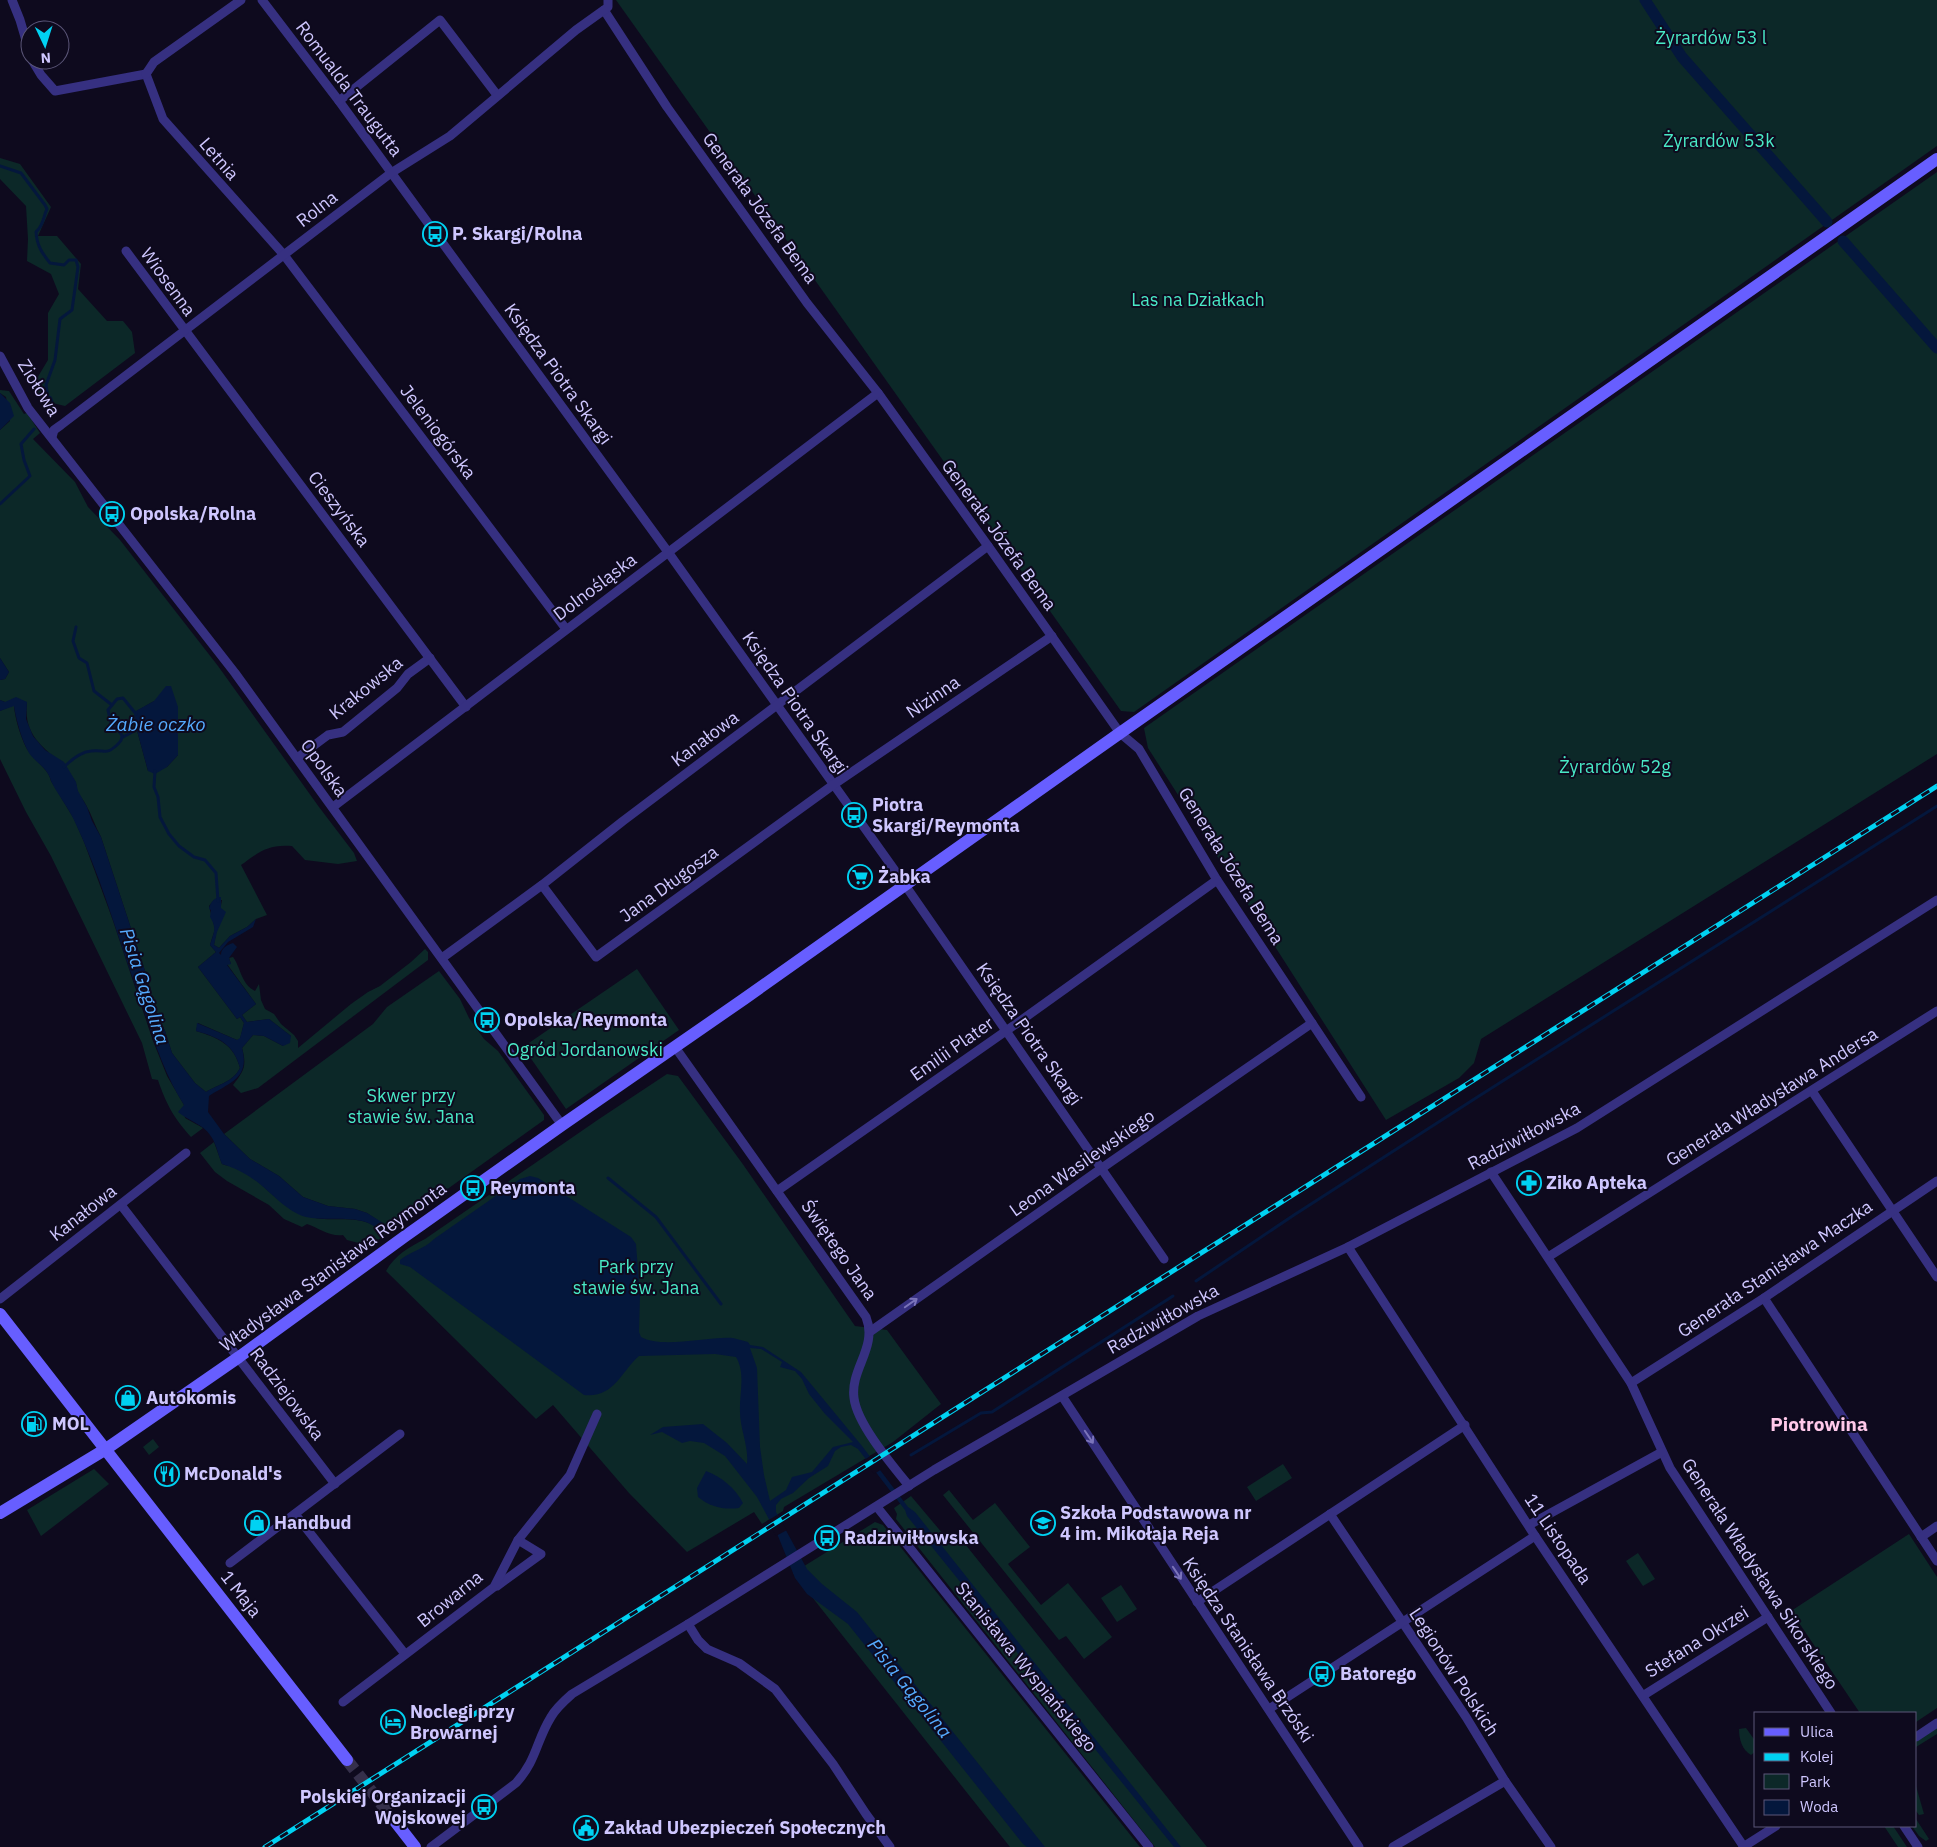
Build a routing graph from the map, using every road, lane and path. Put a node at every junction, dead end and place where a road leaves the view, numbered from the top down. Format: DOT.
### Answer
graph roads {
  1 [pos="12,0"];
  2 [pos="241,0"];
  3 [pos="262,0"];
  4 [pos="608,0"];
  5 [pos="604,10"];
  6 [pos="20,20"];
  7 [pos="38,70"];
  8 [pos="146,74"];
  9 [pos="497,95"];
  10 [pos="339,101"];
  11 [pos="1937,159"];
  12 [pos="391,173"];
  13 [pos="126,251"];
  14 [pos="284,255"];
  15 [pos="185,332"];
  16 [pos="0,356"];
  17 [pos="878,394"];
  18 [pos="52,437"];
  19 [pos="988,546"];
  20 [pos="668,552"];
  21 [pos="566,629"];
  22 [pos="1052,636"];
  23 [pos="430,658"];
  24 [pos="778,705"];
  25 [pos="466,707"];
  26 [pos="1120,733"];
  27 [pos="296,758"];
  28 [pos="833,785"];
  29 [pos="333,807"];
  30 [pos="1217,880"];
  31 [pos="542,885"];
  32 [pos="905,885"];
  33 [pos="1937,900"];
  34 [pos="442,958"];
  35 [pos="1937,1011"];
  36 [pos="1312,1023"];
  37 [pos="1006,1030"];
  38 [pos="675,1047"];
  39 [pos="1812,1091"];
  40 [pos="1361,1097"];
  41 [pos="562,1124"];
  42 [pos="186,1153"];
  43 [pos="1102,1168"];
  44 [pos="1491,1172"];
  45 [pos="1937,1181"];
  46 [pos="777,1191"];
  47 [pos="121,1205"];
  48 [pos="1893,1210"];
  49 [pos="1348,1247"];
  50 [pos="1548,1257"];
  51 [pos="1164,1259"];
  52 [pos="1937,1277"];
  53 [pos="1764,1298"];
  54 [pos="0,1299"];
  55 [pos="0,1314"];
  56 [pos="871,1331"];
  57 [pos="239,1357"];
  58 [pos="1631,1383"];
  59 [pos="1062,1396"];
  60 [pos="597,1414"];
  61 [pos="1464,1425"];
  62 [pos="400,1434"];
  63 [pos="106,1449"];
  64 [pos="1662,1452"];
  65 [pos="335,1484"];
  66 [pos="909,1486"];
  67 [pos="880,1505"];
  68 [pos="0,1513"];
  69 [pos="295,1514"];
  70 [pos="1330,1514"];
  71 [pos="1529,1525"];
  72 [pos="1937,1526"];
  73 [pos="1536,1536"];
  74 [pos="1921,1537"];
  75 [pos="518,1540"];
  76 [pos="1937,1561"];
  77 [pos="230,1563"];
  78 [pos="494,1587"];
  79 [pos="1196,1602"];
  80 [pos="1768,1617"];
  81 [pos="1402,1622"];
  82 [pos="688,1624"];
  83 [pos="405,1654"];
  84 [pos="1644,1695"];
  85 [pos="344,1702"];
  86 [pos="1269,1709"];
  87 [pos="1830,1712"];
  88 [pos="1937,1723"];
  89 [pos="1917,1736"];
  90 [pos="347,1760"];
  91 [pos="1505,1781"];
  92 [pos="394,1820"];
  93 [pos="1774,1827"];
  94 [pos="1905,1827"];
  95 [pos="415,1847"];
  96 [pos="432,1847"];
  97 [pos="890,1847"];
  98 [pos="1149,1847"];
  99 [pos="1359,1847"];
  100 [pos="1393,1847"];
  101 [pos="1551,1847"];
  102 [pos="1743,1847"];
  103 [pos="1918,1847"];
  1 -- 6 [label="street"];
  2 -- 8 [label="street"];
  3 -- 10 [label="street, Romualda Traugutta"];
  4 -- 5 [label="street"];
  5 -- 9 [label="street, Rolna"];
  5 -- 17 [label="street, Generała Józefa Bema"];
  7 -- 8 [label="street"];
  8 -- 14 [label="street, Letnia"];
  9 -- 10 [label="street"];
  9 -- 12 [label="street, Rolna"];
  10 -- 12 [label="street, Romualda Traugutta"];
  11 -- 26 [label="main road, Władysława Stanisława Reymonta"];
  12 -- 14 [label="street, Rolna"];
  12 -- 20 [label="street, Księdza Piotra Skargi"];
  13 -- 15 [label="street, Wiosenna"];
  14 -- 15 [label="street, Rolna"];
  14 -- 21 [label="street, Jeleniogórska"];
  15 -- 18 [label="street, Rolna"];
  15 -- 23 [label="street, Cieszyńska"];
  16 -- 18 [label="street, Ziołowa"];
  17 -- 19 [label="street, Generała Józefa Bema"];
  17 -- 20 [label="street, Dolnośląska"];
  18 -- 27 [label="street, Opolska"];
  19 -- 22 [label="street, Generała Józefa Bema"];
  19 -- 24 [label="street, Kanałowa"];
  20 -- 21 [label="street, Dolnośląska"];
  20 -- 24 [label="street, Księdza Piotra Skargi"];
  21 -- 25 [label="street, Dolnośląska"];
  22 -- 26 [label="street, Generała Józefa Bema"];
  22 -- 28 [label="street, Nizinna"];
  23 -- 25 [label="street, Cieszyńska"];
  23 -- 27 [label="street, Krakowska"];
  24 -- 28 [label="street, Księdza Piotra Skargi"];
  24 -- 31 [label="street, Kanałowa"];
  25 -- 29 [label="street, Dolnośląska"];
  26 -- 30 [label="street, Generała Józefa Bema"];
  26 -- 32 [label="main road, Władysława Stanisława Reymonta"];
  27 -- 29 [label="street, Opolska"];
  28 -- 31 [label="street, Jana Długosza"];
  28 -- 32 [label="street, Księdza Piotra Skargi"];
  29 -- 34 [label="street, Opolska"];
  30 -- 36 [label="street, Generała Józefa Bema"];
  30 -- 37 [label="street, Emilii Plater"];
  31 -- 34 [label="street, Kanałowa"];
  32 -- 37 [label="street, Księdza Piotra Skargi"];
  32 -- 38 [label="main road, Władysława Stanisława Reymonta"];
  33 -- 44 [label="street, Radziwiłłowska"];
  34 -- 41 [label="street, Opolska"];
  35 -- 39 [label="street, Generała Władysława Andersa"];
  36 -- 40 [label="street, Generała Józefa Bema"];
  36 -- 43 [label="street, Leona Wasilewskiego"];
  37 -- 43 [label="street, Księdza Piotra Skargi"];
  37 -- 46 [label="street, Emilii Plater"];
  38 -- 41 [label="main road, Władysława Stanisława Reymonta"];
  38 -- 46 [label="street, Świętego Jana"];
  39 -- 48 [label="street"];
  39 -- 50 [label="street, Generała Władysława Andersa"];
  41 -- 57 [label="main road, Władysława Stanisława Reymonta"];
  42 -- 47 [label="street, Kanałowa"];
  43 -- 51 [label="street, Księdza Piotra Skargi"];
  56 -- 43 [label="street, Leona Wasilewskiego, one-way"];
  44 -- 49 [label="street, Radziwiłłowska"];
  44 -- 50 [label="street, Generała Władysława Sikorskiego"];
  45 -- 48 [label="street, Generała Stanisława Maczka"];
  46 -- 56 [label="street, Świętego Jana"];
  47 -- 54 [label="street, Kanałowa"];
  47 -- 57 [label="street, Radziejowska"];
  48 -- 52 [label="street"];
  48 -- 53 [label="street, Generała Stanisława Maczka"];
  49 -- 59 [label="street, Radziwiłłowska"];
  49 -- 61 [label="street, 11 Listopada"];
  50 -- 58 [label="street, Generała Władysława Sikorskiego"];
  53 -- 58 [label="street, Generała Stanisława Maczka"];
  53 -- 74 [label="street"];
  55 -- 63 [label="main road, 1 Maja"];
  56 -- 66 [label="street"];
  57 -- 63 [label="main road, Władysława Stanisława Reymonta"];
  57 -- 65 [label="street, Radziejowska"];
  58 -- 64 [label="street, Generała Władysława Sikorskiego"];
  59 -- 66 [label="street, Radziwiłłowska"];
  59 -- 79 [label="street, Księdza Stanisława Brzóski, one-way"];
  60 -- 75 [label="street, Browarna"];
  61 -- 70 [label="street"];
  61 -- 71 [label="street, 11 Listopada"];
  62 -- 65 [label="street"];
  63 -- 68 [label="main road, Władysława Stanisława Reymonta"];
  63 -- 90 [label="main road, 1 Maja"];
  64 -- 71 [label="street, Generała Władysława Sikorskiego"];
  64 -- 80 [label="street, Generała Władysława Sikorskiego"];
  65 -- 69 [label="street"];
  66 -- 67 [label="street, Radziwiłłowska"];
  67 -- 82 [label="street, Radziwiłłowska"];
  67 -- 98 [label="street, Stanisława Wyspiańskiego"];
  69 -- 77 [label="street"];
  69 -- 83 [label="street"];
  70 -- 79 [label="street"];
  70 -- 81 [label="street, Legionów Polskich"];
  71 -- 73 [label="street, 11 Listopada"];
  72 -- 74 [label="street"];
  73 -- 81 [label="street"];
  73 -- 84 [label="street, 11 Listopada"];
  74 -- 76 [label="street"];
  75 -- 78 [label="street, Browarna"];
  75 -- 78 [label="street"];
  78 -- 83 [label="street, Browarna"];
  79 -- 86 [label="street, Księdza Stanisława Brzóski"];
  80 -- 84 [label="street, Stefana Okrzei"];
  80 -- 87 [label="street, Generała Władysława Sikorskiego"];
  81 -- 86 [label="street"];
  81 -- 91 [label="street, Legionów Polskich"];
  82 -- 96 [label="street, Radziwiłłowska"];
  82 -- 97 [label="street"];
  83 -- 85 [label="street, Browarna"];
  84 -- 102 [label="street, 11 Listopada"];
  86 -- 99 [label="street, Księdza Stanisława Brzóski"];
  88 -- 89 [label="street"];
  91 -- 100 [label="street"];
  91 -- 101 [label="street, Legionów Polskich"];
  92 -- 95 [label="main road"];
  93 -- 102 [label="street"];
  94 -- 103 [label="street"];
}
